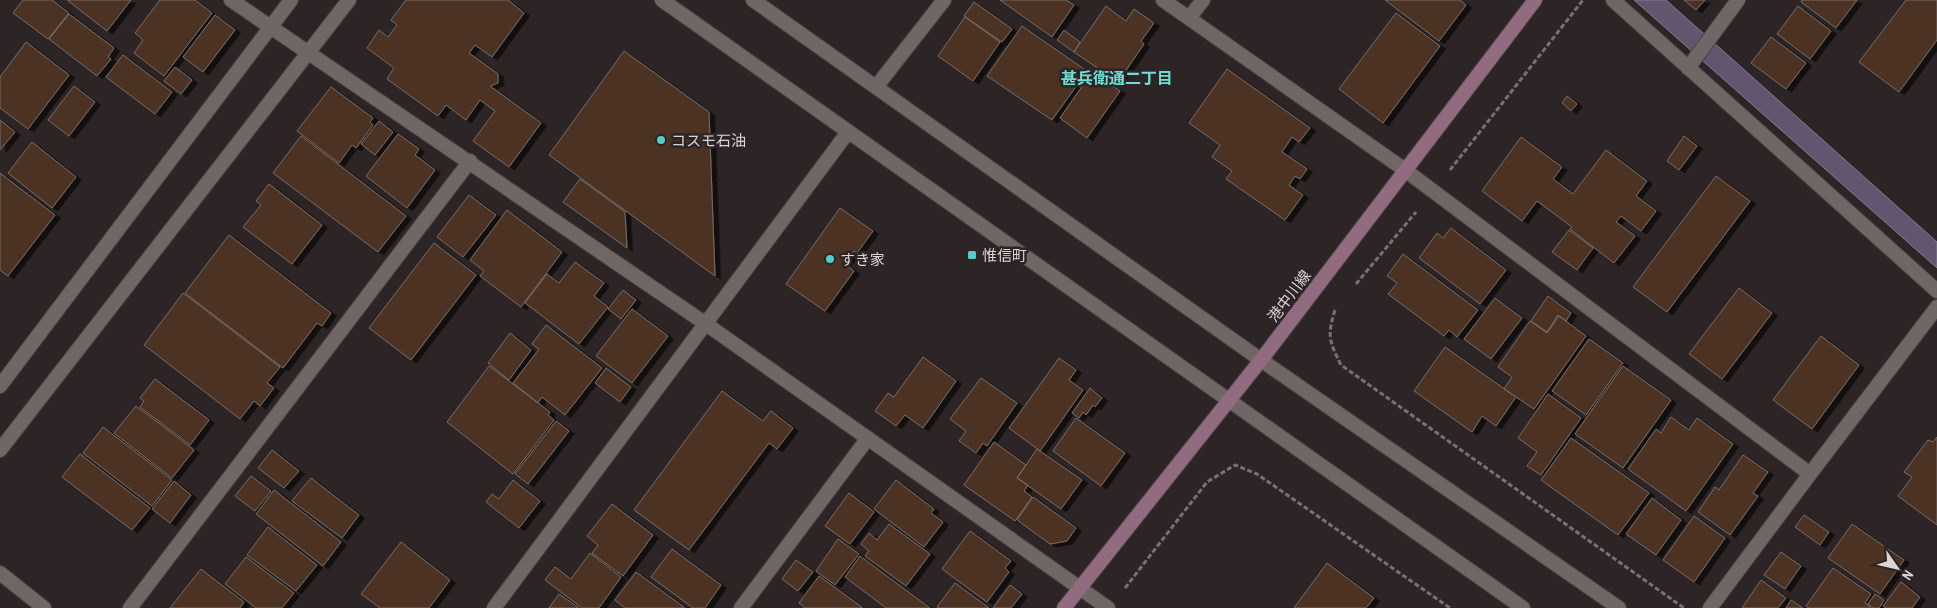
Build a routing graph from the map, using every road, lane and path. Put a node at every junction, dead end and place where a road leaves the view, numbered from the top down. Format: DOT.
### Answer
graph roads {
  1 [pos="231,0"];
  2 [pos="291,0"];
  3 [pos="349,0"];
  4 [pos="662,0"];
  5 [pos="753,0"];
  6 [pos="944,0"];
  7 [pos="1163,0"];
  8 [pos="1203,0"];
  9 [pos="1535,0"];
  10 [pos="1583,0"];
  11 [pos="1612,0"];
  12 [pos="1738,0"];
  13 [pos="1189,18"];
  14 [pos="271,28"];
  15 [pos="308,53"];
  16 [pos="1692,62"];
  17 [pos="876,87"];
  18 [pos="848,132"];
  19 [pos="470,161"];
  20 [pos="1405,170"];
  21 [pos="1434,192"];
  22 [pos="1354,287"];
  23 [pos="1937,291"];
  24 [pos="1937,307"];
  25 [pos="1335,308"];
  26 [pos="706,324"];
  27 [pos="1261,360"];
  28 [pos="0,386"];
  29 [pos="1230,400"];
  30 [pos="868,438"];
  31 [pos="0,450"];
  32 [pos="1810,474"];
  33 [pos="0,573"];
  34 [pos="1079,588"];
  35 [pos="1122,592"];
  36 [pos="44,608"];
  37 [pos="130,608"];
  38 [pos="494,608"];
  39 [pos="742,608"];
  40 [pos="1064,608"];
  41 [pos="1108,608"];
  42 [pos="1450,608"];
  43 [pos="1523,608"];
  44 [pos="1619,608"];
  45 [pos="1684,608"];
  46 [pos="1710,608"];
  1 -- 14 [label="street"];
  2 -- 14 [label="street"];
  3 -- 15 [label="street"];
  4 -- 18 [label="street"];
  5 -- 17 [label="street"];
  6 -- 17 [label="street"];
  7 -- 13 [label="street"];
  8 -- 13 [label="street"];
  9 -- 20 [label="main road, 港中川線"];
  10 -- 21 [label="path"];
  11 -- 16 [label="street"];
  12 -- 16 [label="street"];
  13 -- 20 [label="street"];
  14 -- 15 [label="street"];
  14 -- 28 [label="street"];
  15 -- 19 [label="street"];
  15 -- 31 [label="street"];
  16 -- 23 [label="street"];
  17 -- 27 [label="street"];
  18 -- 26 [label="street"];
  18 -- 29 [label="street"];
  19 -- 26 [label="street"];
  19 -- 37 [label="street"];
  20 -- 21 [label="street"];
  20 -- 27 [label="main road, 港中川線"];
  21 -- 22 [label="path"];
  21 -- 32 [label="street"];
  24 -- 32 [label="street"];
  25 -- 45 [label="path"];
  26 -- 30 [label="street"];
  26 -- 38 [label="street"];
  27 -- 29 [label="main road, 港中川線"];
  27 -- 44 [label="street"];
  29 -- 34 [label="main road, 港中川線"];
  29 -- 43 [label="street"];
  30 -- 34 [label="street"];
  30 -- 39 [label="street"];
  32 -- 46 [label="street"];
  33 -- 36 [label="street"];
  34 -- 40 [label="main road, 港中川線"];
  34 -- 41 [label="street"];
  35 -- 42 [label="path"];
}
